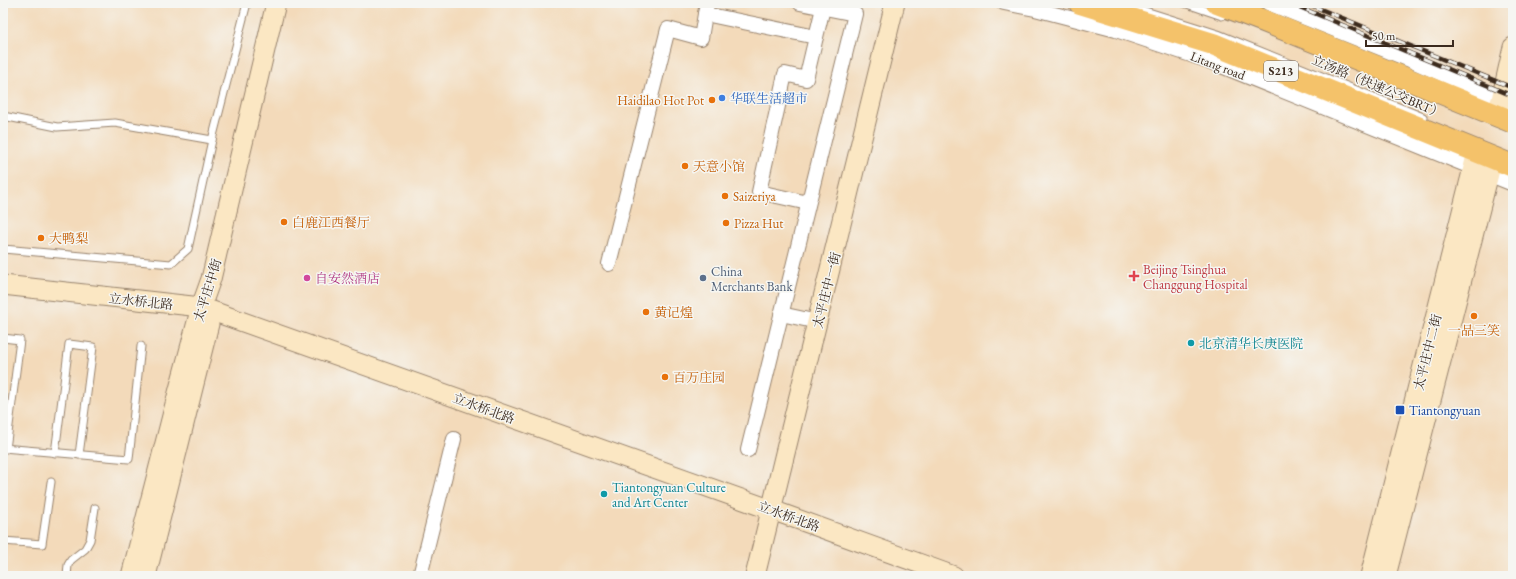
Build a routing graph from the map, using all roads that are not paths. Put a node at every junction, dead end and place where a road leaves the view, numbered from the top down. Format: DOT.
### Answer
graph roads {
  1 [pos="247,3"];
  2 [pos="276,3"];
  3 [pos="290,3"];
  4 [pos="800,3"];
  5 [pos="895,3"];
  6 [pos="1004,3"];
  7 [pos="1080,3"];
  8 [pos="1120,3"];
  9 [pos="1184,3"];
  10 [pos="1268,3"];
  11 [pos="706,8"];
  12 [pos="823,8"];
  13 [pos="1223,11"];
  14 [pos="816,37"];
  15 [pos="1513,47"];
  16 [pos="1506,110"];
  17 [pos="3,116"];
  18 [pos="1433,122"];
  19 [pos="212,140"];
  20 [pos="1483,163"];
  21 [pos="1513,166"];
  22 [pos="1513,184"];
  23 [pos="808,203"];
  24 [pos="3,249"];
  25 [pos="609,264"];
  26 [pos="3,285"];
  27 [pos="207,309"];
  28 [pos="781,314"];
  29 [pos="818,322"];
  30 [pos="3,338"];
  31 [pos="141,346"];
  32 [pos="454,439"];
  33 [pos="4,448"];
  34 [pos="748,450"];
  35 [pos="55,453"];
  36 [pos="79,455"];
  37 [pos="51,482"];
  38 [pos="95,508"];
  39 [pos="772,510"];
  40 [pos="3,541"];
  41 [pos="67,576"];
  42 [pos="131,576"];
  43 [pos="146,576"];
  44 [pos="420,576"];
  45 [pos="755,576"];
  46 [pos="954,576"];
  47 [pos="1370,576"];
  48 [pos="1386,576"];
  1 -- 19 [label="lane"];
  2 -- 27 [label="main road, 太平庄中街"];
  3 -- 27 [label="main road, 太平庄中街"];
  4 -- 12 [label="street"];
  5 -- 29 [label="main road, 太平庄中一街"];
  6 -- 20 [label="street, Litang road / S213"];
  7 -- 20 [label="main road, Litang road / S213"];
  8 -- 18 [label="lane, 立汤路（快速公交BRT）"];
  9 -- 13 [label="lane"];
  10 -- 16 [label="street"];
  11 -- 14 [label="street"];
  11 -- 25 [label="street"];
  12 -- 14 [label="street"];
  12 -- 23 [label="street"];
  13 -- 16 [label="main road"];
  14 -- 23 [label="street"];
  15 -- 16 [label="main road"];
  17 -- 19 [label="lane"];
  19 -- 24 [label="lane"];
  20 -- 21 [label="main road, Litang road / S213"];
  20 -- 22 [label="street, Litang road / S213"];
  20 -- 47 [label="main road, 太平庄中二街"];
  20 -- 48 [label="main road, 太平庄中二街"];
  23 -- 28 [label="street"];
  26 -- 27 [label="main road, 立水桥北路"];
  27 -- 39 [label="main road, 立水桥北路"];
  27 -- 42 [label="main road, 太平庄中街"];
  27 -- 43 [label="main road, 太平庄中街"];
  28 -- 29 [label="street"];
  28 -- 34 [label="street"];
  29 -- 39 [label="main road, 太平庄中一街"];
  30 -- 33 [label="lane"];
  31 -- 36 [label="lane"];
  32 -- 44 [label="street"];
  33 -- 35 [label="lane"];
  35 -- 36 [label="lane"];
  35 -- 36 [label="lane"];
  37 -- 40 [label="lane"];
  38 -- 41 [label="lane"];
  39 -- 45 [label="main road, 太平庄中一街"];
  39 -- 46 [label="main road, 立水桥北路"];
}
